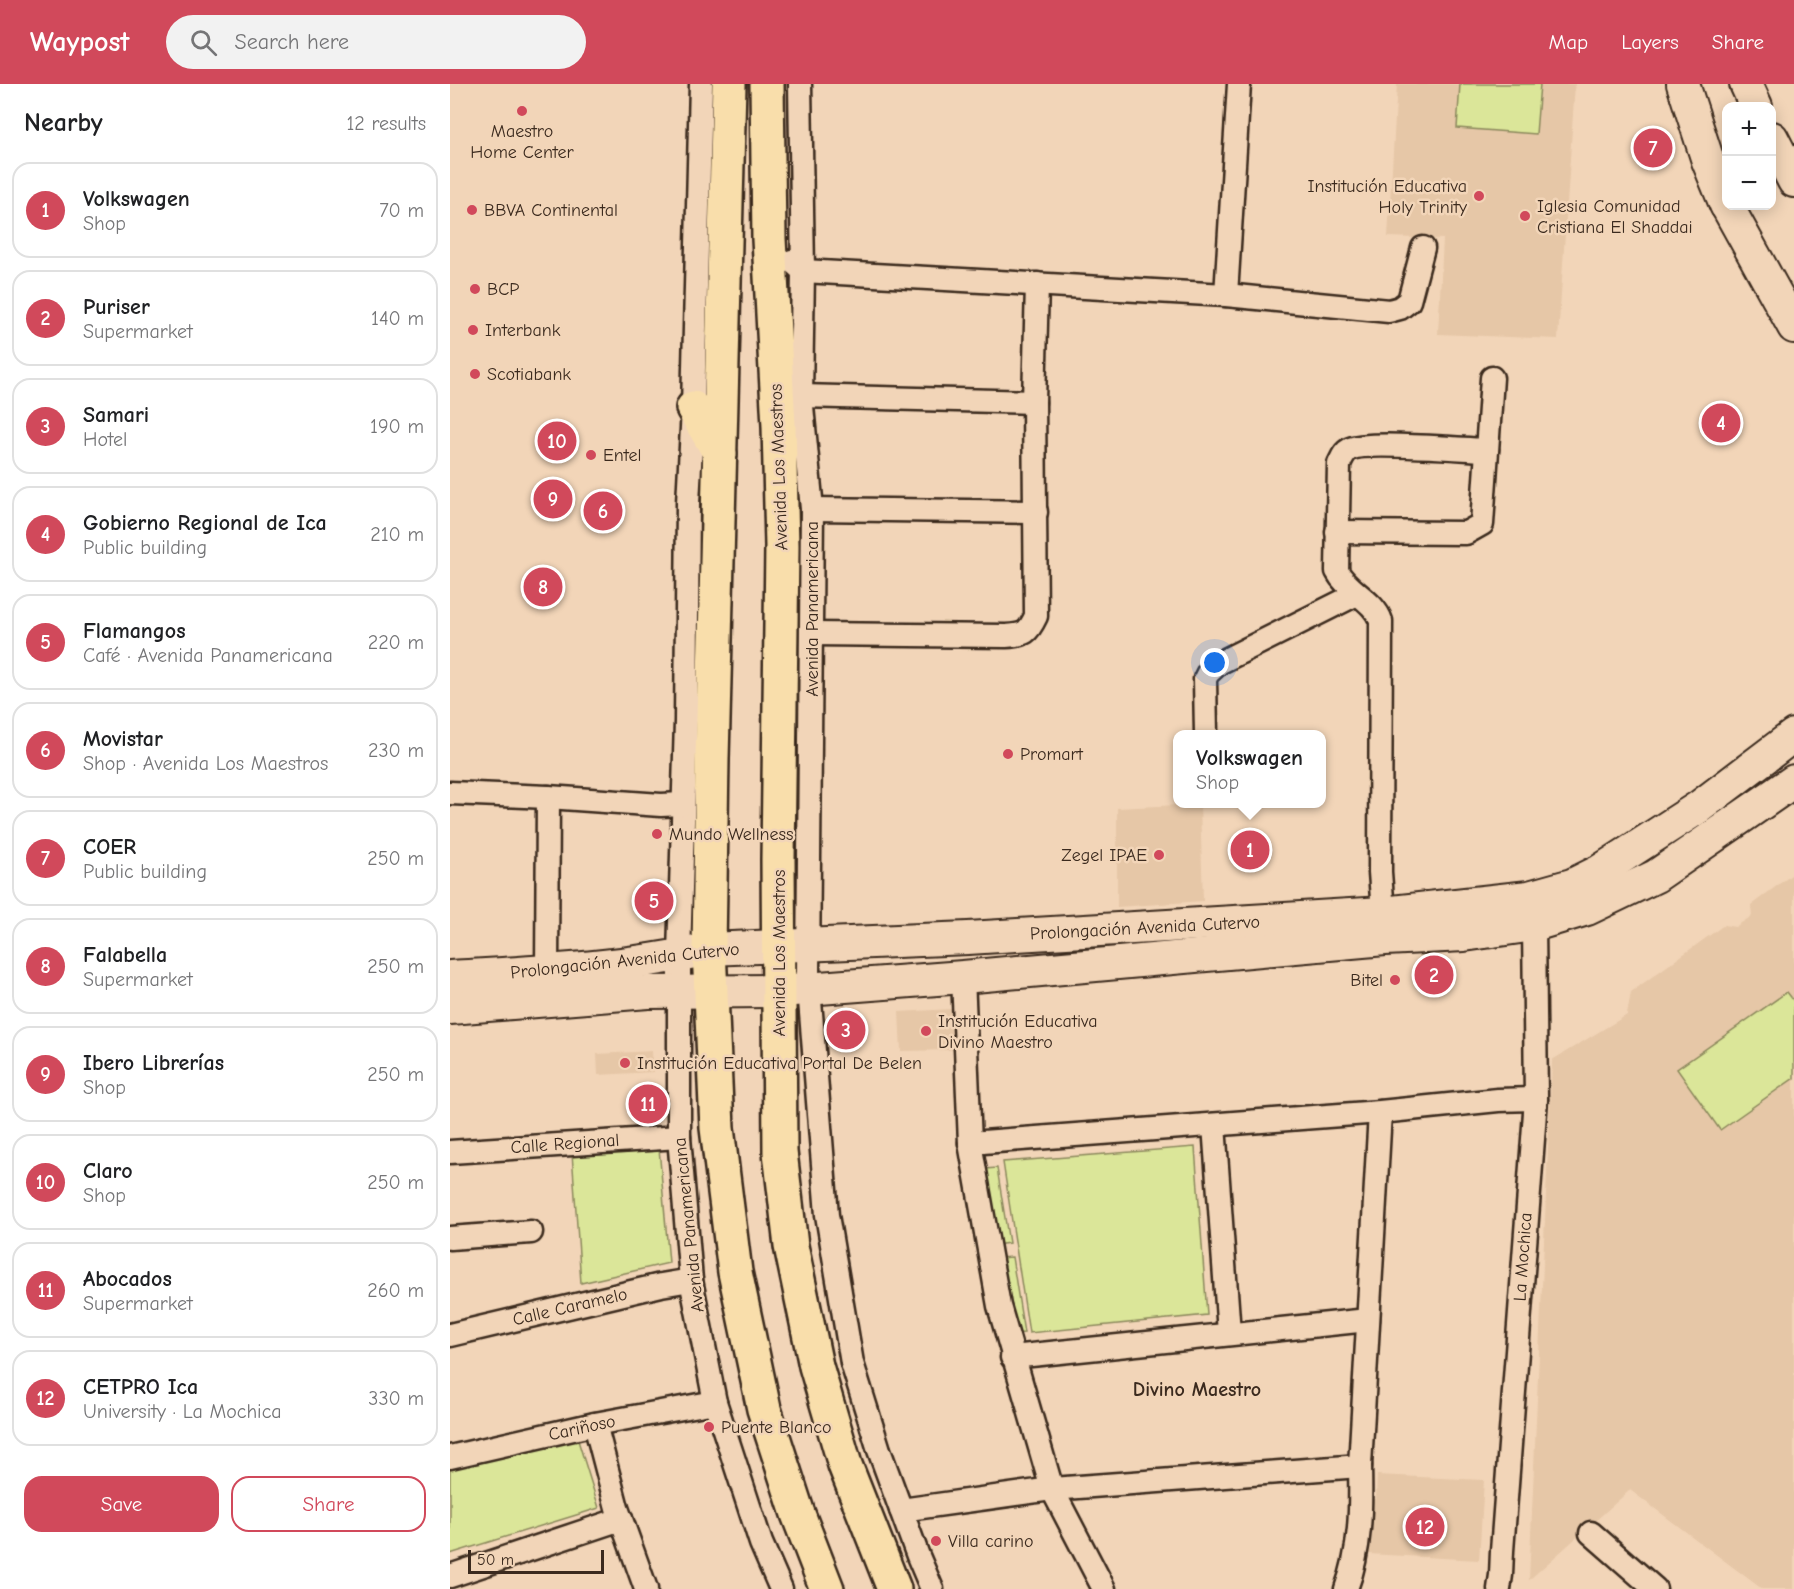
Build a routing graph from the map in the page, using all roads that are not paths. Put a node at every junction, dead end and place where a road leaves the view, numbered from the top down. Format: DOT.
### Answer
graph roads {
  1 [pos="701,84"];
  2 [pos="729,84"];
  3 [pos="767,84"];
  4 [pos="800,84"];
  5 [pos="1239,84"];
  6 [pos="1683,84"];
  7 [pos="1746,84"];
  8 [pos="1754,102"];
  9 [pos="1776,146"];
  10 [pos="1794,181"];
  11 [pos="1722,193"];
  12 [pos="1730,210"];
  13 [pos="769,239"];
  14 [pos="1424,248"];
  15 [pos="803,271"];
  16 [pos="1037,284"];
  17 [pos="1784,295"];
  18 [pos="1226,296"];
  19 [pos="1794,327"];
  20 [pos="1492,378"];
  21 [pos="801,396"];
  22 [pos="1034,402"];
  23 [pos="693,408"];
  24 [pos="1487,450"];
  25 [pos="720,454"];
  26 [pos="812,509"];
  27 [pos="1036,512"];
  28 [pos="1338,532"];
  29 [pos="1357,594"];
  30 [pos="812,634"];
  31 [pos="1206,730"];
  32 [pos="1794,735"];
  33 [pos="1794,782"];
  34 [pos="450,793"];
  35 [pos="548,797"];
  36 [pos="683,804"];
  37 [pos="1638,847"];
  38 [pos="1656,876"];
  39 [pos="1531,911"];
  40 [pos="1384,926"];
  41 [pos="977,938"];
  42 [pos="690,945"];
  43 [pos="793,947"];
  44 [pos="547,971"];
  45 [pos="976,976"];
  46 [pos="450,977"];
  47 [pos="794,990"];
  48 [pos="680,992"];
  49 [pos="712,993"];
  50 [pos="450,1008"];
  51 [pos="1536,1099"];
  52 [pos="1380,1112"];
  53 [pos="1214,1125"];
  54 [pos="680,1137"];
  55 [pos="970,1143"];
  56 [pos="450,1152"];
  57 [pos="531,1232"];
  58 [pos="450,1238"];
  59 [pos="691,1280"];
  60 [pos="1368,1320"];
  61 [pos="1229,1333"];
  62 [pos="450,1335"];
  63 [pos="1012,1357"];
  64 [pos="715,1402"];
  65 [pos="595,1424"];
  66 [pos="450,1457"];
  67 [pos="1360,1466"];
  68 [pos="1052,1489"];
  69 [pos="901,1510"];
  70 [pos="621,1519"];
  71 [pos="1591,1533"];
  72 [pos="450,1576"];
  73 [pos="646,1589"];
  74 [pos="781,1589"];
  75 [pos="827,1589"];
  76 [pos="894,1589"];
  77 [pos="932,1589"];
  78 [pos="1104,1589"];
  79 [pos="1346,1589"];
  80 [pos="1498,1589"];
  81 [pos="1655,1589"];
  1 -- 23 [label="street, Avenida Panamericana"];
  2 -- 25 [label="highway"];
  3 -- 13 [label="highway, Avenida Los Maestros"];
  4 -- 15 [label="street, Avenida Panamericana"];
  5 -- 18 [label="street"];
  6 -- 11 [label="street"];
  7 -- 8 [label="street"];
  9 -- 10 [label="street"];
  12 -- 17 [label="street"];
  13 -- 15 [label="street"];
  13 -- 43 [label="highway, Avenida Los Maestros"];
  14 -- 18 [label="street"];
  15 -- 16 [label="street"];
  15 -- 21 [label="street, Avenida Panamericana"];
  16 -- 18 [label="street"];
  16 -- 22 [label="street"];
  17 -- 19 [label="street"];
  20 -- 24 [label="street"];
  21 -- 22 [label="street"];
  21 -- 26 [label="street, Avenida Panamericana"];
  22 -- 27 [label="street"];
  23 -- 25 [label="highway"];
  23 -- 36 [label="street, Avenida Panamericana"];
  24 -- 28 [label="street"];
  24 -- 28 [label="street"];
  25 -- 42 [label="highway"];
  26 -- 27 [label="street"];
  26 -- 30 [label="street, Avenida Panamericana"];
  27 -- 30 [label="street"];
  28 -- 29 [label="street"];
  29 -- 31 [label="street"];
  29 -- 40 [label="street"];
  30 -- 43 [label="street, Avenida Panamericana"];
  32 -- 37 [label="street, Prolongación Avenida Cutervo"];
  33 -- 38 [label="street, Prolongación Avenida Cutervo"];
  34 -- 35 [label="street"];
  35 -- 36 [label="street"];
  35 -- 44 [label="street"];
  36 -- 42 [label="street, Avenida Panamericana"];
  37 -- 38 [label="street"];
  37 -- 39 [label="street, Prolongación Avenida Cutervo"];
  38 -- 39 [label="street, Prolongación Avenida Cutervo"];
  39 -- 40 [label="street, Prolongación Avenida Cutervo"];
  39 -- 51 [label="street, La Mochica"];
  40 -- 41 [label="street, Prolongación Avenida Cutervo"];
  40 -- 45 [label="street, Prolongación Avenida Cutervo"];
  41 -- 43 [label="street, Prolongación Avenida Cutervo"];
  41 -- 45 [label="street"];
  42 -- 43 [label="street, Prolongación Avenida Cutervo"];
  42 -- 44 [label="street, Prolongación Avenida Cutervo"];
  42 -- 48 [label="street, Avenida Panamericana"];
  42 -- 49 [label="highway"];
  43 -- 47 [label="highway, Avenida Los Maestros"];
  44 -- 46 [label="street, Prolongación Avenida Cutervo"];
  45 -- 47 [label="street, Prolongación Avenida Cutervo"];
  45 -- 55 [label="street"];
  47 -- 49 [label="street, Prolongación Avenida Cutervo"];
  47 -- 69 [label="street"];
  47 -- 76 [label="highway, Avenida Los Maestros"];
  48 -- 49 [label="street, Prolongación Avenida Cutervo"];
  48 -- 50 [label="street, Prolongación Avenida Cutervo"];
  48 -- 54 [label="street, Avenida Panamericana"];
  49 -- 75 [label="highway"];
  51 -- 52 [label="street"];
  51 -- 80 [label="street, La Mochica"];
  52 -- 53 [label="street"];
  52 -- 60 [label="street"];
  53 -- 55 [label="street"];
  53 -- 61 [label="street"];
  54 -- 56 [label="street, Calle Regional"];
  54 -- 59 [label="street, Avenida Panamericana"];
  55 -- 63 [label="street"];
  57 -- 58 [label="street"];
  59 -- 62 [label="street, Calle Caramelo"];
  59 -- 64 [label="street, Avenida Panamericana"];
  60 -- 61 [label="street"];
  60 -- 67 [label="street"];
  61 -- 63 [label="street"];
  63 -- 68 [label="street"];
  64 -- 65 [label="street, Cariñoso"];
  64 -- 74 [label="street, Avenida Panamericana"];
  65 -- 66 [label="street, Cariñoso"];
  65 -- 70 [label="street"];
  67 -- 68 [label="street"];
  67 -- 79 [label="street"];
  68 -- 69 [label="street"];
  68 -- 78 [label="street"];
  69 -- 77 [label="street"];
  70 -- 72 [label="street"];
  70 -- 73 [label="street"];
  71 -- 81 [label="street"];
}
